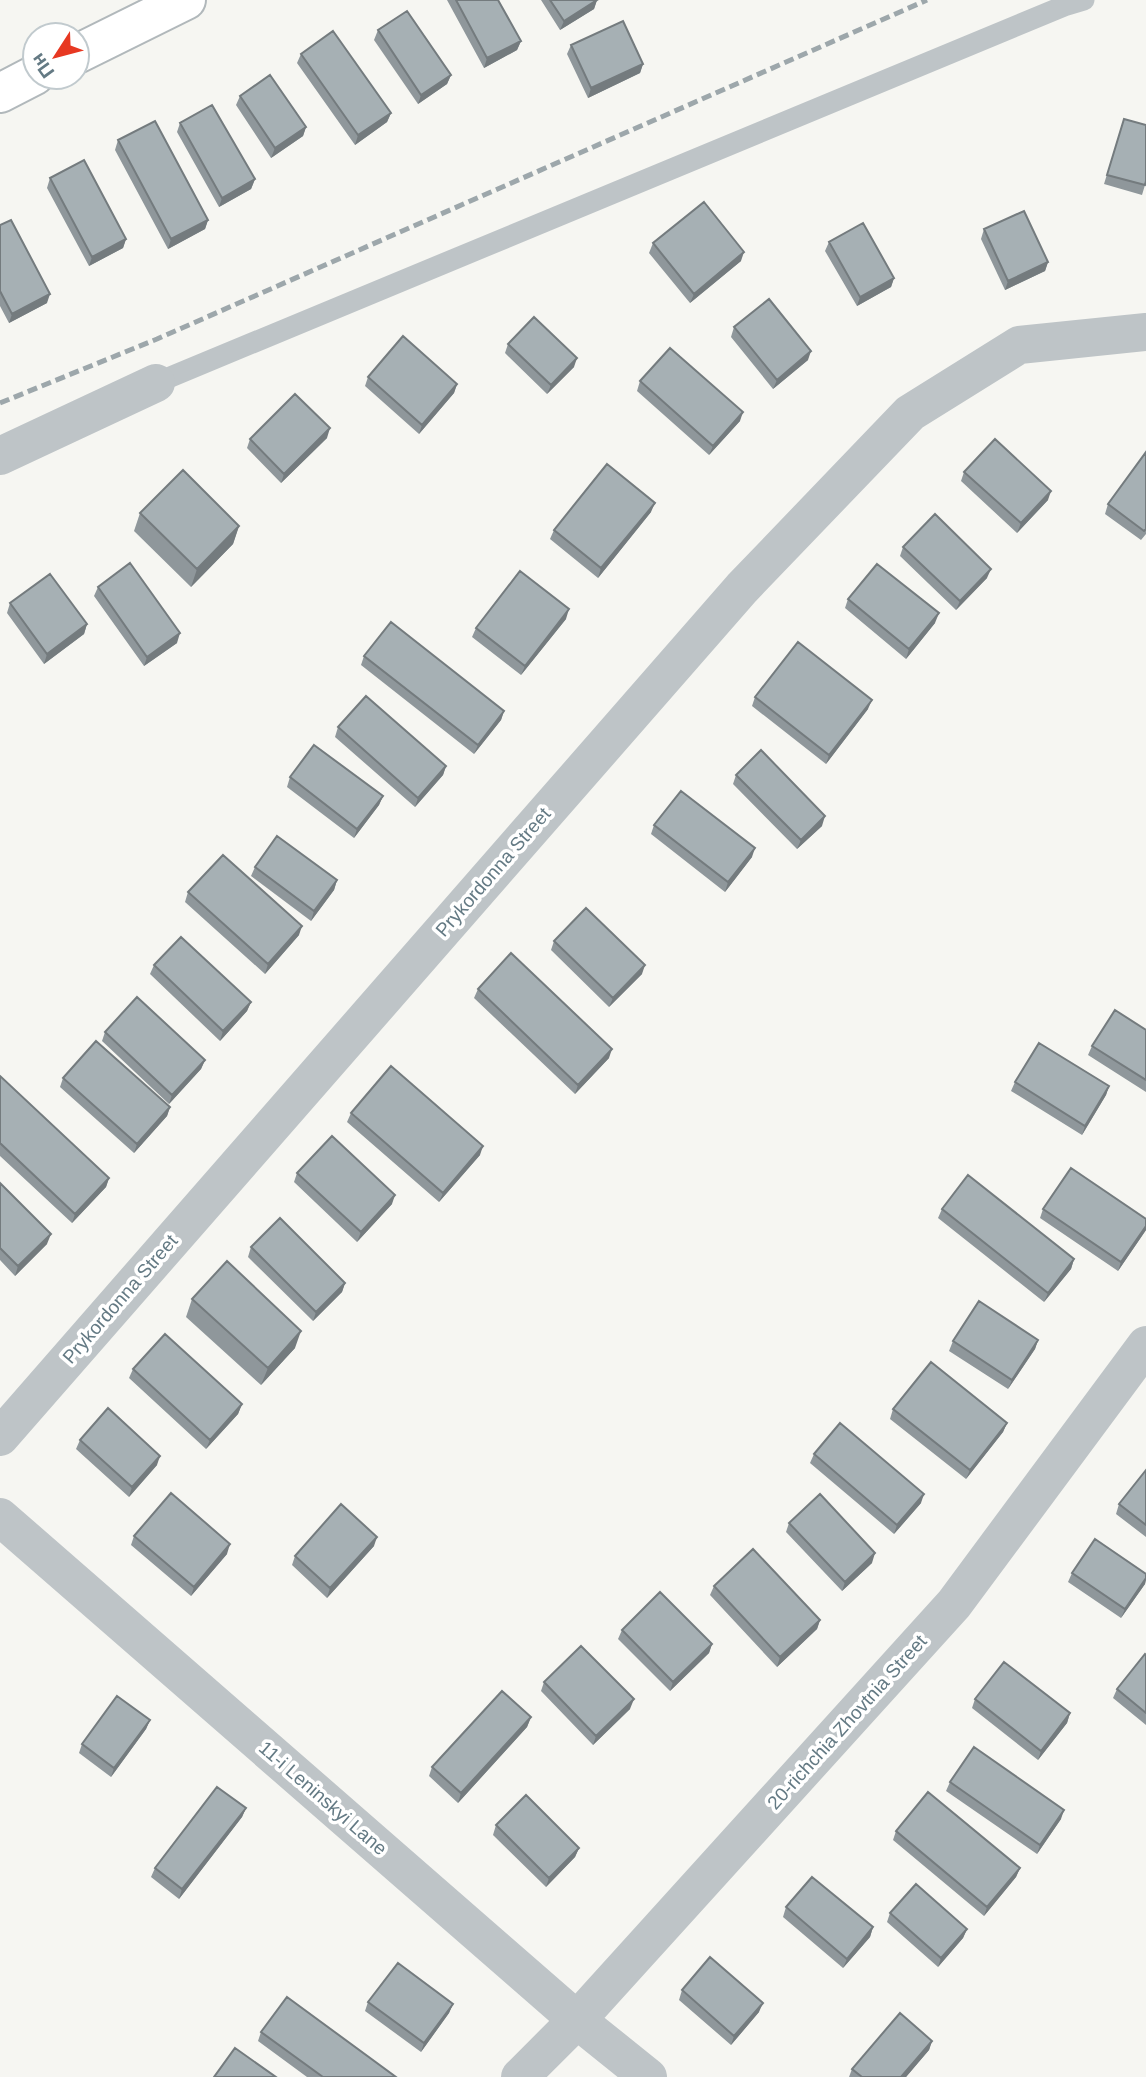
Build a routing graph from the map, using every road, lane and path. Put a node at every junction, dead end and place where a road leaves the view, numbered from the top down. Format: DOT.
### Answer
graph roads {
  1 [pos="186,0"];
  2 [pos="1084,0"];
  3 [pos="91,47"];
  4 [pos="21,82"];
  5 [pos="0,93"];
  6 [pos="1146,332"];
  7 [pos="156,383"];
  8 [pos="0,456"];
  9 [pos="1146,1345"];
  10 [pos="0,1437"];
  11 [pos="0,1517"];
  12 [pos="577,2020"];
  13 [pos="520,2077"];
  14 [pos="648,2077"];
  1 -- 3 [label="street"];
  2 -- 7 [label="lane"];
  4 -- 5 [label="street"];
  6 -- 10 [label="street, Prykordonna Street"];
  7 -- 8 [label="street"];
  9 -- 12 [label="street, 20-richchia Zhovtnia Street"];
  11 -- 12 [label="street, 11-i Leninskyi Lane"];
  12 -- 13 [label="street, 20-richchia Zhovtnia Street"];
  12 -- 14 [label="street, 11-i Leninskyi Lane"];
}
